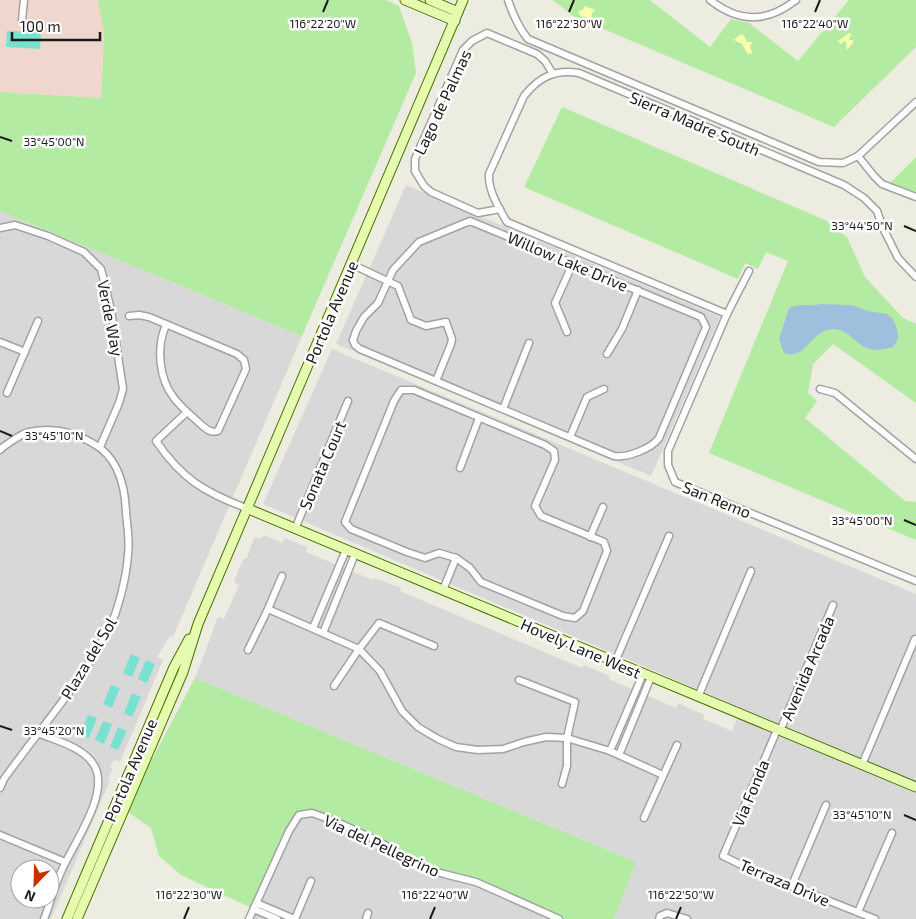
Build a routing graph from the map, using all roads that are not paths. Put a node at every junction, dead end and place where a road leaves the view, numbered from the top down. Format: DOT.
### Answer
graph roads {
  1 [pos="24,0"];
  2 [pos="405,0"];
  3 [pos="430,0"];
  4 [pos="463,0"];
  5 [pos="508,0"];
  6 [pos="710,0"];
  7 [pos="796,0"];
  8 [pos="457,16"];
  9 [pos="22,20"];
  10 [pos="553,74"];
  11 [pos="916,102"];
  12 [pos="858,156"];
  13 [pos="916,197"];
  14 [pos="500,210"];
  15 [pos="0,228"];
  16 [pos="573,262"];
  17 [pos="351,264"];
  18 [pos="749,270"];
  19 [pos="916,277"];
  20 [pos="388,280"];
  21 [pos="638,290"];
  22 [pos="727,314"];
  23 [pos="128,316"];
  24 [pos="38,321"];
  25 [pos="166,325"];
  26 [pos="567,332"];
  27 [pos="0,342"];
  28 [pos="529,343"];
  29 [pos="25,352"];
  30 [pos="607,354"];
  31 [pos="436,381"];
  32 [pos="604,389"];
  33 [pos="820,390"];
  34 [pos="7,393"];
  35 [pos="348,401"];
  36 [pos="503,409"];
  37 [pos="187,412"];
  38 [pos="479,418"];
  39 [pos="570,437"];
  40 [pos="100,447"];
  41 [pos="0,450"];
  42 [pos="916,459"];
  43 [pos="460,468"];
  44 [pos="603,507"];
  45 [pos="246,508"];
  46 [pos="295,529"];
  47 [pos="669,536"];
  48 [pos="590,537"];
  49 [pos="346,550"];
  50 [pos="355,554"];
  51 [pos="456,558"];
  52 [pos="751,571"];
  53 [pos="282,576"];
  54 [pos="916,581"];
  55 [pos="443,590"];
  56 [pos="324,602"];
  57 [pos="833,605"];
  58 [pos="334,606"];
  59 [pos="268,609"];
  60 [pos="198,624"];
  61 [pos="313,628"];
  62 [pos="323,632"];
  63 [pos="915,640"];
  64 [pos="434,646"];
  65 [pos="359,649"];
  66 [pos="248,650"];
  67 [pos="615,662"];
  68 [pos="647,675"];
  69 [pos="519,680"];
  70 [pos="334,686"];
  71 [pos="698,696"];
  72 [pos="621,725"];
  73 [pos="630,728"];
  74 [pos="779,730"];
  75 [pos="38,733"];
  76 [pos="567,738"];
  77 [pos="677,744"];
  78 [pos="610,751"];
  79 [pos="619,755"];
  80 [pos="134,762"];
  81 [pos="862,765"];
  82 [pos="664,775"];
  83 [pos="562,784"];
  84 [pos="916,787"];
  85 [pos="0,788"];
  86 [pos="826,805"];
  87 [pos="124,809"];
  88 [pos="644,818"];
  89 [pos="892,833"];
  90 [pos="0,835"];
  91 [pos="724,856"];
  92 [pos="65,862"];
  93 [pos="311,881"];
  94 [pos="792,885"];
  95 [pos="255,906"];
  96 [pos="858,912"];
  97 [pos="44,919"];
  98 [pos="67,919"];
  99 [pos="77,919"];
  100 [pos="249,919"];
  101 [pos="277,919"];
  102 [pos="294,919"];
  103 [pos="559,919"];
  104 [pos="659,919"];
  105 [pos="687,919"];
  106 [pos="875,919"];
  1 -- 9 [label="street"];
  2 -- 8 [label="main road"];
  3 -- 8 [label="main road"];
  4 -- 8 [label="main road, Portola Avenue"];
  5 -- 12 [label="street"];
  6 -- 7 [label="street"];
  8 -- 17 [label="main road, Portola Avenue"];
  10 -- 14 [label="street"];
  10 -- 14 [label="street, Lago de Palmas"];
  10 -- 19 [label="street, Sierra Madre South"];
  11 -- 12 [label="street"];
  12 -- 13 [label="street"];
  14 -- 22 [label="street"];
  15 -- 40 [label="street, Verde Way"];
  16 -- 20 [label="street, Willow Lake Drive"];
  16 -- 21 [label="street, Willow Lake Drive"];
  16 -- 26 [label="street"];
  17 -- 20 [label="street"];
  17 -- 45 [label="main road, Portola Avenue"];
  18 -- 22 [label="street, San Remo"];
  20 -- 31 [label="street"];
  20 -- 31 [label="street, Willow Lake Drive"];
  21 -- 30 [label="street"];
  21 -- 39 [label="street, Willow Lake Drive"];
  22 -- 54 [label="street, San Remo"];
  23 -- 25 [label="street"];
  24 -- 29 [label="street"];
  25 -- 37 [label="street"];
  25 -- 37 [label="street"];
  27 -- 29 [label="street"];
  28 -- 36 [label="street"];
  29 -- 34 [label="street"];
  31 -- 36 [label="street, Willow Lake Drive"];
  32 -- 39 [label="street"];
  33 -- 42 [label="street"];
  35 -- 46 [label="street, Sonata Court"];
  36 -- 39 [label="street, Willow Lake Drive"];
  37 -- 45 [label="street"];
  38 -- 43 [label="street"];
  38 -- 48 [label="street"];
  38 -- 51 [label="street"];
  40 -- 41 [label="street, Plaza del Sol"];
  40 -- 75 [label="street, Plaza del Sol"];
  44 -- 48 [label="street"];
  45 -- 46 [label="main road, Hovely Lane West"];
  45 -- 60 [label="main road, Portola Avenue"];
  46 -- 49 [label="main road, Hovely Lane West"];
  47 -- 67 [label="street"];
  48 -- 51 [label="street"];
  49 -- 50 [label="main road, Hovely Lane West"];
  49 -- 56 [label="street"];
  50 -- 55 [label="main road, Hovely Lane West"];
  50 -- 58 [label="street"];
  51 -- 55 [label="street"];
  52 -- 71 [label="street"];
  53 -- 59 [label="street"];
  55 -- 67 [label="main road, Hovely Lane West"];
  56 -- 58 [label="street"];
  56 -- 61 [label="street"];
  57 -- 74 [label="street, Avenida Arcada"];
  58 -- 62 [label="street"];
  59 -- 61 [label="street"];
  59 -- 66 [label="street"];
  60 -- 80 [label="main road, Portola Avenue"];
  60 -- 87 [label="main road, Portola Avenue"];
  61 -- 62 [label="street"];
  62 -- 65 [label="street"];
  63 -- 81 [label="street"];
  64 -- 65 [label="street"];
  65 -- 70 [label="street"];
  65 -- 76 [label="street"];
  67 -- 68 [label="main road, Hovely Lane West"];
  68 -- 71 [label="main road, Hovely Lane West"];
  68 -- 72 [label="street"];
  68 -- 73 [label="street"];
  69 -- 76 [label="street"];
  71 -- 74 [label="main road, Hovely Lane West"];
  72 -- 73 [label="street"];
  72 -- 78 [label="street"];
  73 -- 79 [label="street"];
  74 -- 81 [label="main road, Hovely Lane West"];
  74 -- 91 [label="street, Via Fonda"];
  75 -- 85 [label="street, Plaza del Sol"];
  75 -- 92 [label="street"];
  76 -- 78 [label="street"];
  76 -- 83 [label="street"];
  77 -- 82 [label="street"];
  78 -- 79 [label="street"];
  79 -- 82 [label="street"];
  80 -- 87 [label="main road"];
  80 -- 98 [label="main road, Portola Avenue"];
  81 -- 84 [label="main road, Hovely Lane West"];
  82 -- 88 [label="street"];
  86 -- 94 [label="street"];
  87 -- 99 [label="main road, Portola Avenue"];
  89 -- 96 [label="street"];
  90 -- 92 [label="street"];
  91 -- 94 [label="street, Terraza Drive"];
  92 -- 97 [label="street"];
  93 -- 102 [label="street"];
  94 -- 96 [label="street, Terraza Drive"];
  95 -- 100 [label="street, Via del Pellegrino"];
  95 -- 101 [label="street"];
  95 -- 102 [label="street"];
  95 -- 103 [label="street, Via del Pellegrino"];
  96 -- 106 [label="street, Terraza Drive"];
  104 -- 105 [label="street"];
}
